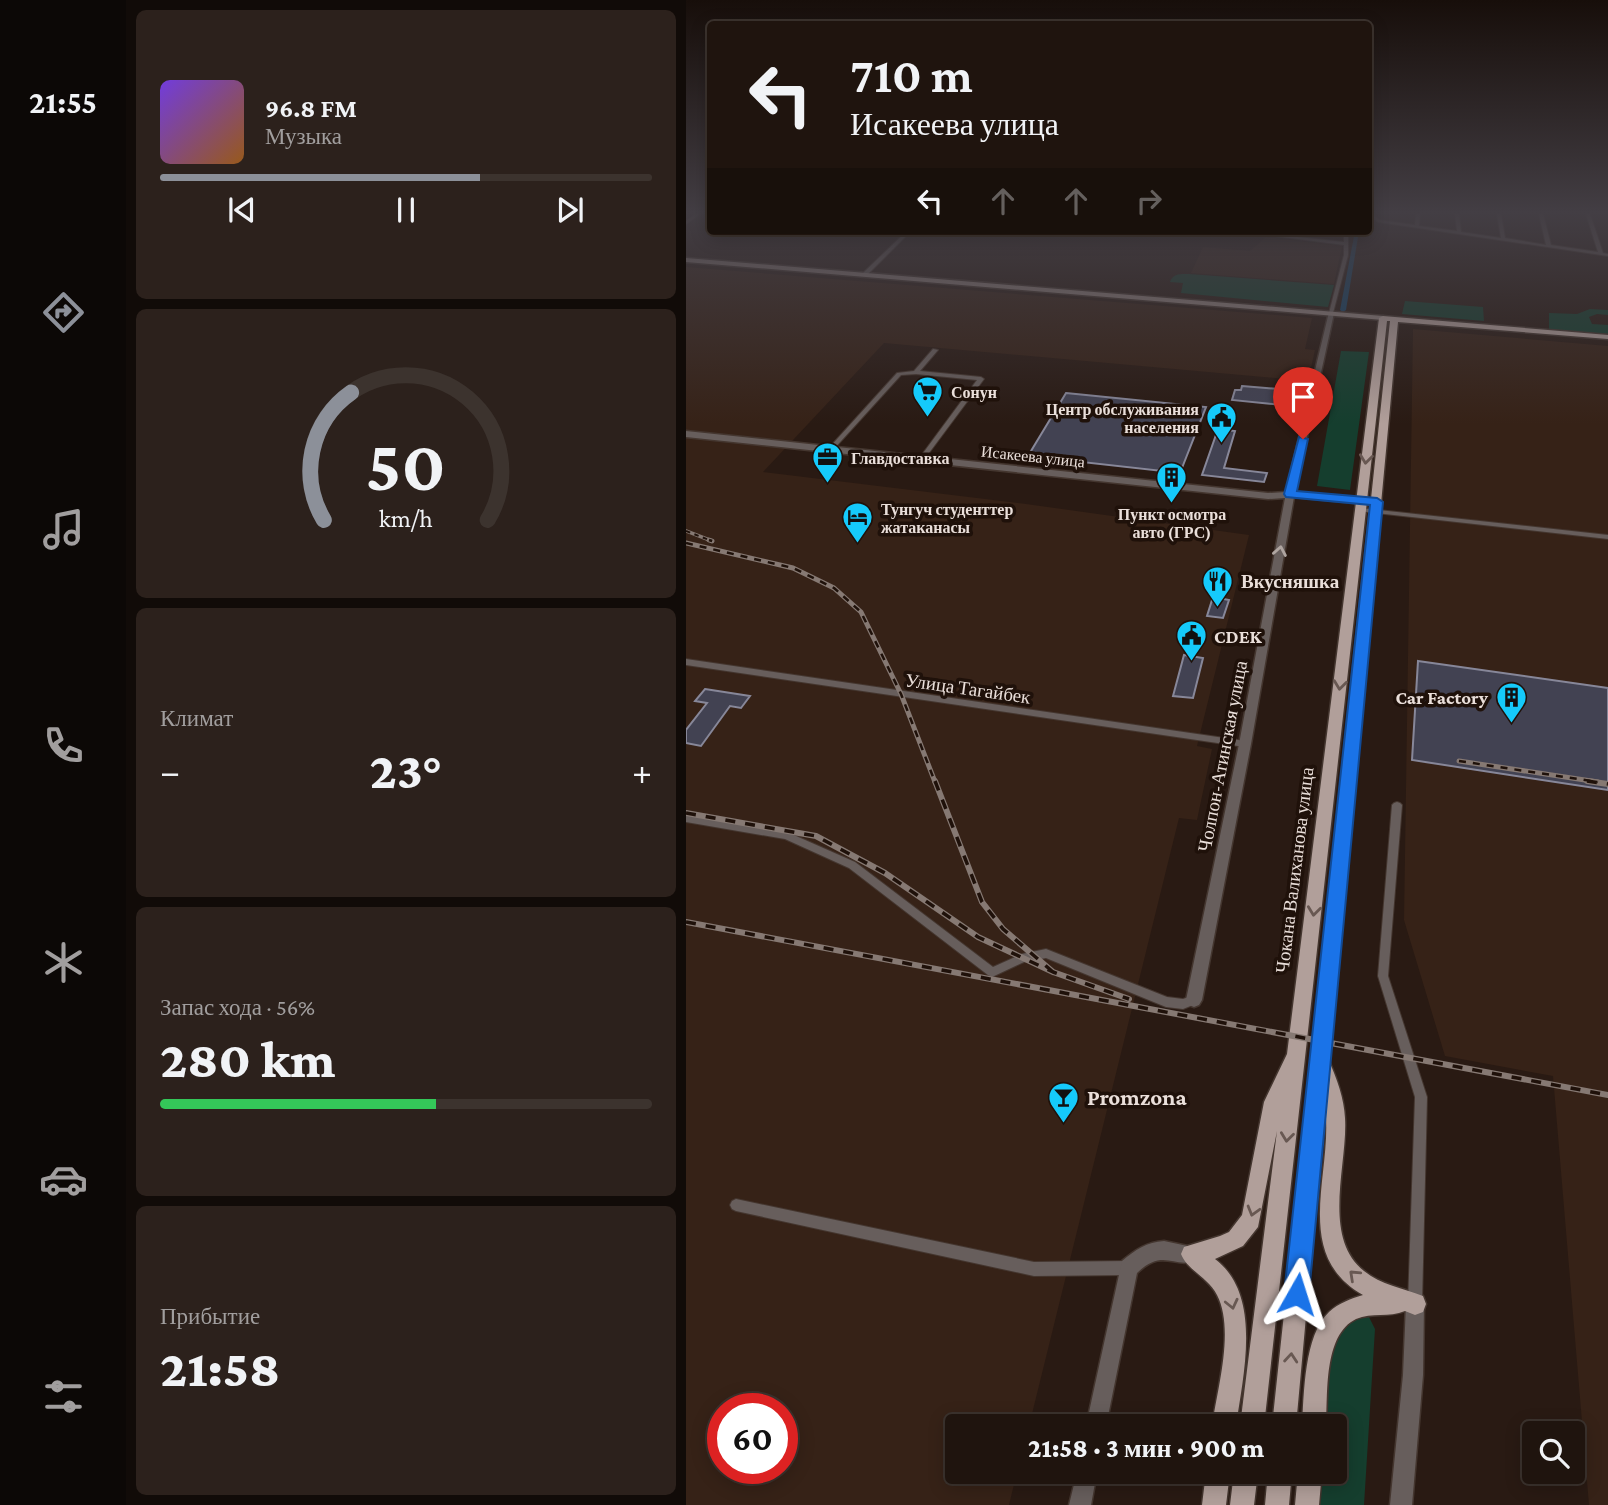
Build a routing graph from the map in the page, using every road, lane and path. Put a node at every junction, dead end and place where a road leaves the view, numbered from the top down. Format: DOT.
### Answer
graph roads {
  1 [pos="977,284"];
  2 [pos="1338,284"];
  3 [pos="1331,313"];
  4 [pos="1388,319"];
  5 [pos="1608,337"];
  6 [pos="935,349"];
  7 [pos="916,372"];
  8 [pos="686,434"];
  9 [pos="830,450"];
  10 [pos="920,460"];
  11 [pos="1290,494"];
  12 [pos="1368,506"];
  13 [pos="1608,537"];
  14 [pos="1345,640"];
  15 [pos="1363,643"];
  16 [pos="686,662"];
  17 [pos="1245,744"];
  18 [pos="1397,805"];
  19 [pos="686,818"];
  20 [pos="1194,1000"];
  21 [pos="1297,1052"];
  22 [pos="1319,1057"];
  23 [pos="736,1205"];
  24 [pos="1191,1254"];
  25 [pos="1129,1268"];
  26 [pos="1415,1304"];
  27 [pos="1099,1414"];
  28 [pos="1226,1414"];
  29 [pos="1253,1414"];
  30 [pos="1285,1414"];
  31 [pos="1315,1414"];
  32 [pos="1084,1484"];
  33 [pos="1217,1484"];
  34 [pos="1245,1484"];
  35 [pos="1279,1484"];
  36 [pos="1309,1484"];
  37 [pos="1080,1505"];
  38 [pos="1214,1505"];
  39 [pos="1242,1505"];
  40 [pos="1277,1505"];
  41 [pos="1307,1505"];
  42 [pos="1401,1505"];
  1 -- 3 [label="main road"];
  2 -- 3 [label="street"];
  3 -- 4 [label="main road"];
  3 -- 11 [label="street, Чолпон-Атинская улица"];
  4 -- 5 [label="main road"];
  4 -- 12 [label="main road, Чокана Валиханова улица"];
  6 -- 7 [label="street"];
  7 -- 9 [label="street"];
  7 -- 10 [label="street"];
  8 -- 9 [label="street, Исакеева улица"];
  9 -- 10 [label="street, Исакеева улица"];
  10 -- 11 [label="street, Исакеева улица"];
  11 -- 12 [label="street, Исакеева улица"];
  17 -- 11 [label="street, Чолпон-Атинская улица, one-way"];
  12 -- 13 [label="street, Исакеева улица"];
  12 -- 14 [label="main road, Чокана Валиханова улица"];
  12 -- 15 [label="main road, Чокана Валиханова улица"];
  14 -- 15 [label="main road"];
  14 -- 21 [label="main road, Чокана Валиханова улица, one-way"];
  15 -- 22 [label="main road, Чокана Валиханова улица"];
  16 -- 17 [label="street, Улица Тагайбек"];
  17 -- 20 [label="street, Чолпон-Атинская улица"];
  18 -- 26 [label="street"];
  19 -- 20 [label="street"];
  21 -- 24 [label="main road, one-way"];
  21 -- 29 [label="main road, Чокана Валиханова улица, one-way"];
  26 -- 22 [label="main road, one-way"];
  30 -- 22 [label="main road, Чокана Валиханова улица, one-way"];
  23 -- 25 [label="street"];
  24 -- 25 [label="street"];
  24 -- 28 [label="main road, one-way"];
  25 -- 27 [label="street"];
  26 -- 31 [label="main road"];
  26 -- 42 [label="street"];
  32 -- 37 [label="street"];
  33 -- 38 [label="main road"];
  34 -- 39 [label="main road"];
  35 -- 40 [label="main road"];
  36 -- 41 [label="main road"];
}
